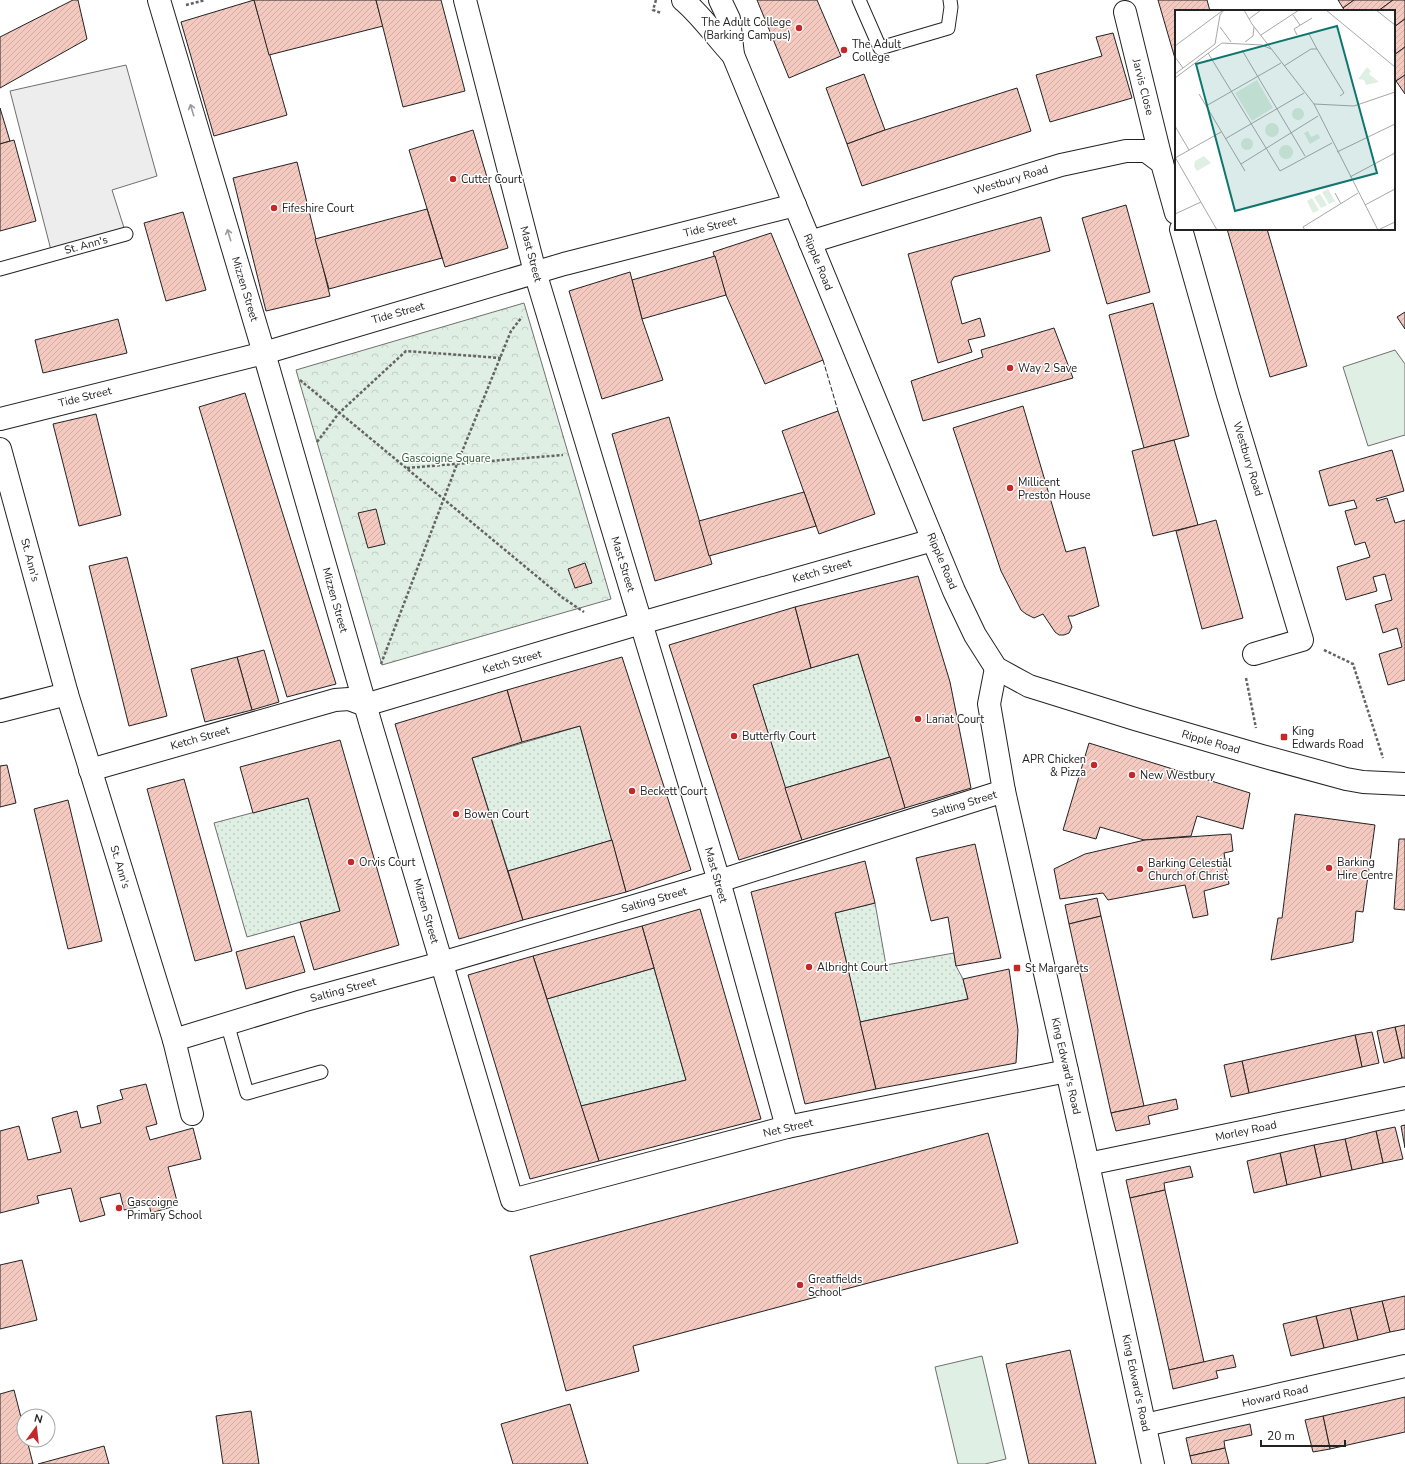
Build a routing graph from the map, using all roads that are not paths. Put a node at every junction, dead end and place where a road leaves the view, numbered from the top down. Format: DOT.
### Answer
graph roads {
  1 [pos="159,0"];
  2 [pos="466,0"];
  3 [pos="683,0"];
  4 [pos="720,0"];
  5 [pos="859,0"];
  6 [pos="950,0"];
  7 [pos="1125,12"];
  8 [pos="733,56"];
  9 [pos="1162,163"];
  10 [pos="795,205"];
  11 [pos="1175,209"];
  12 [pos="1181,230"];
  13 [pos="126,234"];
  14 [pos="810,242"];
  15 [pos="0,269"];
  16 [pos="538,282"];
  17 [pos="264,352"];
  18 [pos="0,419"];
  19 [pos="0,449"];
  20 [pos="933,540"];
  21 [pos="641,624"];
  22 [pos="1250,664"];
  23 [pos="996,668"];
  24 [pos="67,694"];
  25 [pos="365,705"];
  26 [pos="0,711"];
  27 [pos="90,770"];
  28 [pos="1398,784"];
  29 [pos="1004,791"];
  30 [pos="719,881"];
  31 [pos="441,963"];
  32 [pos="227,1023"];
  33 [pos="174,1040"];
  34 [pos="1067,1071"];
  35 [pos="321,1072"];
  36 [pos="1405,1098"];
  37 [pos="192,1114"];
  38 [pos="788,1127"];
  39 [pos="1088,1164"];
  40 [pos="512,1200"];
  41 [pos="1405,1366"];
  42 [pos="1145,1425"];
  43 [pos="1153,1464"];
  17 -- 1 [label="street, Mizzen Street, one-way"];
  2 -- 16 [label="street, Mast Street"];
  3 -- 8 [label="street"];
  4 -- 8 [label="street"];
  5 -- 6 [label="lane"];
  7 -- 9 [label="street, Jarvis Close"];
  8 -- 10 [label="street, Ripple Road"];
  9 -- 11 [label="street"];
  9 -- 14 [label="street, Westbury Road"];
  10 -- 14 [label="street, Ripple Road"];
  10 -- 16 [label="street, Tide Street"];
  12 -- 22 [label="street, Westbury Road"];
  13 -- 15 [label="lane, St. Ann's"];
  14 -- 20 [label="street, Ripple Road"];
  16 -- 17 [label="street, Tide Street"];
  16 -- 21 [label="street, Mast Street"];
  17 -- 18 [label="street, Tide Street"];
  17 -- 25 [label="street, Mizzen Street"];
  19 -- 24 [label="street, St. Ann's"];
  20 -- 21 [label="street, Ketch Street"];
  20 -- 23 [label="street, Ripple Road"];
  21 -- 25 [label="street, Ketch Street"];
  21 -- 30 [label="street, Mast Street"];
  23 -- 28 [label="street, Ripple Road"];
  23 -- 29 [label="street, King Edward's Road"];
  24 -- 26 [label="street"];
  24 -- 27 [label="street, St. Ann's"];
  25 -- 27 [label="street, Ketch Street"];
  25 -- 31 [label="street, Mizzen Street"];
  27 -- 33 [label="street, St. Ann's"];
  29 -- 30 [label="street, Salting Street"];
  29 -- 34 [label="street, King Edward's Road"];
  30 -- 31 [label="street, Salting Street"];
  30 -- 38 [label="street, Mast Street"];
  31 -- 32 [label="street, Salting Street"];
  31 -- 40 [label="street, Mizzen Street"];
  32 -- 33 [label="street"];
  32 -- 35 [label="lane"];
  33 -- 37 [label="street, St. Ann's"];
  34 -- 38 [label="street, Net Street"];
  34 -- 39 [label="street, King Edward's Road"];
  36 -- 39 [label="street, Morley Road"];
  38 -- 40 [label="street, Net Street"];
  39 -- 42 [label="street, King Edward's Road"];
  41 -- 42 [label="street, Howard Road"];
  42 -- 43 [label="street, King Edward's Road"];
}
